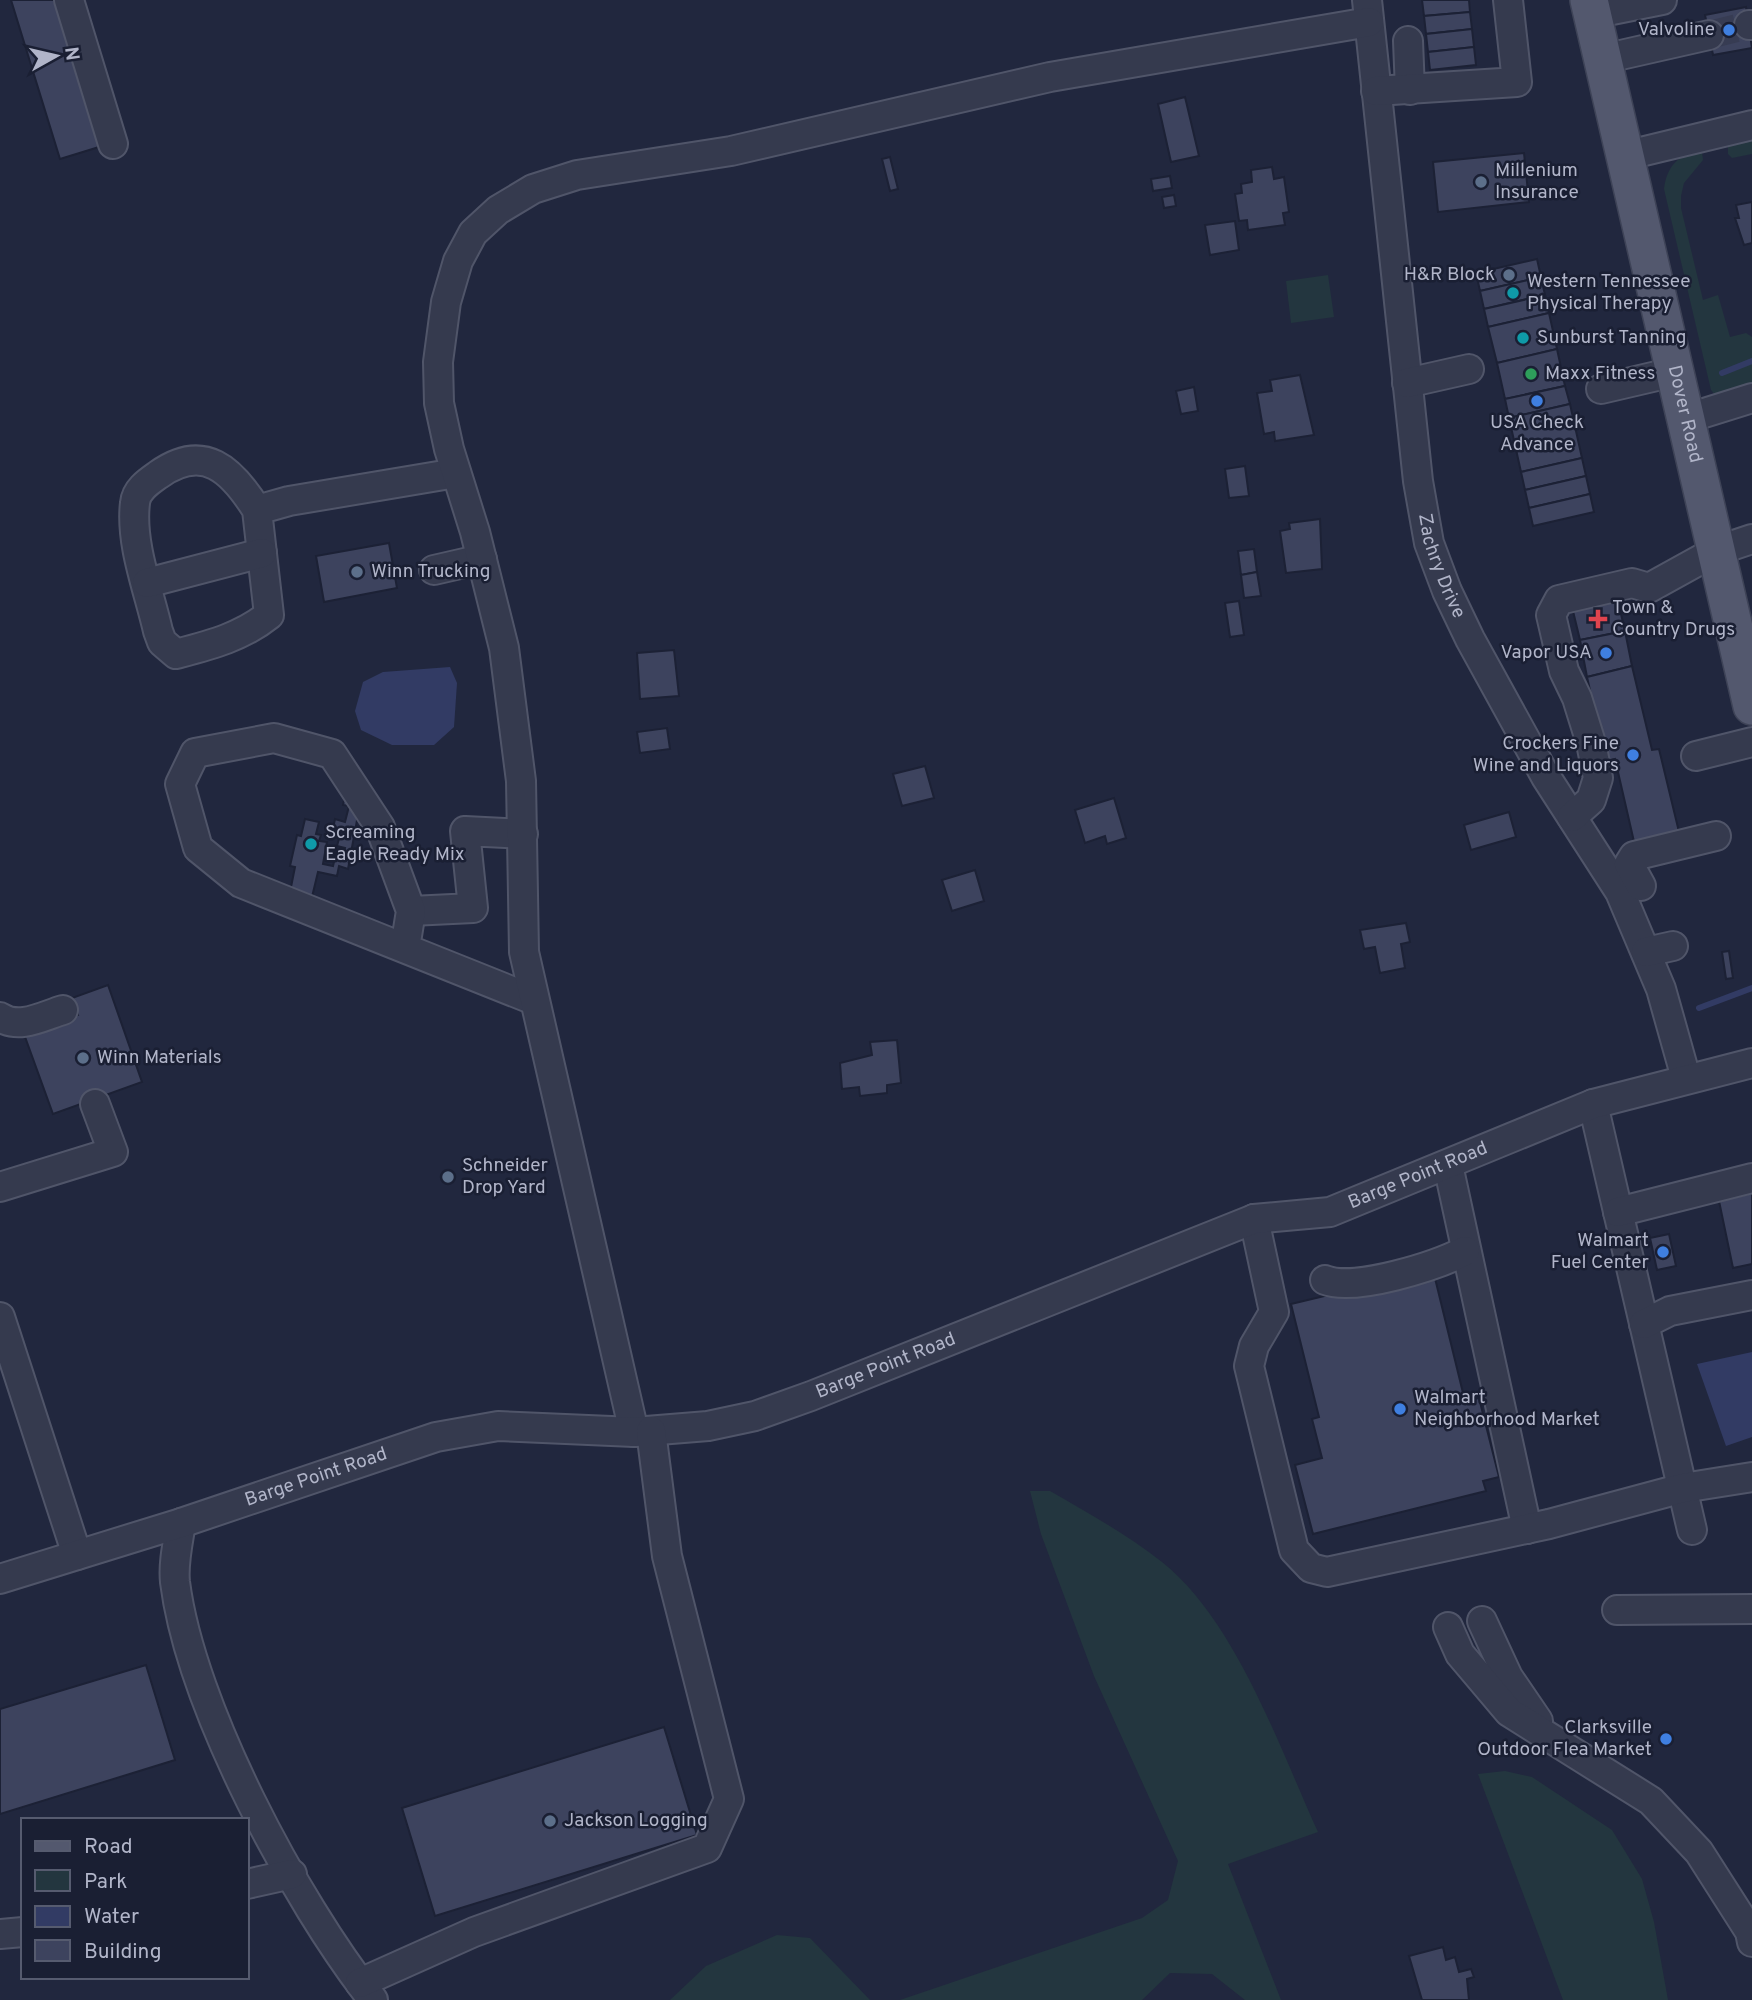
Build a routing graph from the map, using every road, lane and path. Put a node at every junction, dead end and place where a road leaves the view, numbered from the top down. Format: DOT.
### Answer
graph roads {
  1 [pos="69,0"];
  2 [pos="1508,0"];
  3 [pos="1662,0"];
  4 [pos="1590,7"];
  5 [pos="1368,11"];
  6 [pos="1408,41"];
  7 [pos="1710,41"];
  8 [pos="1602,59"];
  9 [pos="1410,90"];
  10 [pos="1376,92"];
  11 [pos="1752,125"];
  12 [pos="113,144"];
  13 [pos="1624,156"];
  14 [pos="1469,369"];
  15 [pos="1674,372"];
  16 [pos="1407,383"];
  17 [pos="1601,389"];
  18 [pos="1752,398"];
  19 [pos="1685,419"];
  20 [pos="456,473"];
  21 [pos="257,510"];
  22 [pos="1752,539"];
  23 [pos="1716,551"];
  24 [pos="262,553"];
  25 [pos="482,559"];
  26 [pos="434,570"];
  27 [pos="147,583"];
  28 [pos="1752,706"];
  29 [pos="1752,742"];
  30 [pos="1696,756"];
  31 [pos="1572,817"];
  32 [pos="523,834"];
  33 [pos="1716,836"];
  34 [pos="1641,886"];
  35 [pos="411,911"];
  36 [pos="405,948"];
  37 [pos="534,1000"];
  38 [pos="63,1010"];
  39 [pos="0,1017"];
  40 [pos="1752,1063"];
  41 [pos="1686,1079"];
  42 [pos="95,1104"];
  43 [pos="1592,1104"];
  44 [pos="1448,1165"];
  45 [pos="1752,1178"];
  46 [pos="0,1187"];
  47 [pos="1618,1212"];
  48 [pos="1254,1219"];
  49 [pos="1465,1251"];
  50 [pos="1325,1280"];
  51 [pos="1752,1295"];
  52 [pos="0,1317"];
  53 [pos="1644,1324"];
  54 [pos="642,1431"];
  55 [pos="1752,1477"];
  56 [pos="1683,1488"];
  57 [pos="181,1523"];
  58 [pos="1527,1529"];
  59 [pos="1692,1530"];
  60 [pos="77,1555"];
  61 [pos="0,1578"];
  62 [pos="1752,1609"];
  63 [pos="1617,1611"];
  64 [pos="1482,1621"];
  65 [pos="1448,1627"];
  66 [pos="1550,1737"];
  67 [pos="292,1874"];
  68 [pos="248,1884"];
  69 [pos="21,1932"];
  70 [pos="0,1934"];
  71 [pos="1751,1935"];
  72 [pos="367,1992"];
  1 -- 12 [label="street"];
  2 -- 9 [label="street"];
  3 -- 4 [label="street"];
  4 -- 8 [label="main road, Dover Road"];
  5 -- 10 [label="street, Zachry Drive"];
  5 -- 20 [label="street"];
  6 -- 9 [label="street"];
  7 -- 8 [label="street"];
  8 -- 13 [label="main road, Dover Road"];
  9 -- 10 [label="street"];
  10 -- 16 [label="street, Zachry Drive"];
  11 -- 13 [label="street"];
  13 -- 15 [label="main road, Dover Road"];
  14 -- 16 [label="street"];
  15 -- 17 [label="street"];
  15 -- 19 [label="main road, Dover Road"];
  16 -- 31 [label="street, Zachry Drive"];
  18 -- 19 [label="street"];
  19 -- 23 [label="main road, Dover Road"];
  20 -- 21 [label="street"];
  20 -- 25 [label="street"];
  21 -- 24 [label="street"];
  21 -- 27 [label="street"];
  22 -- 23 [label="street"];
  23 -- 28 [label="main road, Dover Road"];
  23 -- 31 [label="street"];
  24 -- 27 [label="street"];
  24 -- 27 [label="street"];
  25 -- 26 [label="street"];
  25 -- 32 [label="street"];
  29 -- 30 [label="street"];
  31 -- 41 [label="street, Zachry Drive"];
  32 -- 35 [label="street"];
  32 -- 37 [label="street"];
  33 -- 34 [label="street"];
  35 -- 36 [label="street"];
  35 -- 36 [label="street"];
  36 -- 37 [label="street"];
  37 -- 54 [label="street"];
  38 -- 39 [label="street"];
  40 -- 41 [label="street, Barge Point Road"];
  41 -- 43 [label="street, Barge Point Road"];
  42 -- 46 [label="street"];
  43 -- 44 [label="street, Barge Point Road"];
  43 -- 47 [label="street"];
  44 -- 48 [label="street, Barge Point Road"];
  44 -- 49 [label="street"];
  45 -- 47 [label="street"];
  47 -- 53 [label="street"];
  48 -- 54 [label="street, Barge Point Road"];
  48 -- 58 [label="street"];
  49 -- 50 [label="street"];
  49 -- 58 [label="street"];
  51 -- 53 [label="street"];
  52 -- 60 [label="street"];
  53 -- 56 [label="street"];
  54 -- 57 [label="street, Barge Point Road"];
  54 -- 72 [label="street"];
  55 -- 56 [label="street"];
  56 -- 58 [label="street"];
  56 -- 59 [label="street"];
  57 -- 60 [label="street, Barge Point Road"];
  57 -- 67 [label="street"];
  60 -- 61 [label="street, Barge Point Road"];
  62 -- 63 [label="street"];
  64 -- 66 [label="street"];
  65 -- 66 [label="street"];
  66 -- 71 [label="street"];
  67 -- 68 [label="street"];
  67 -- 72 [label="street"];
  69 -- 70 [label="street"];
}
